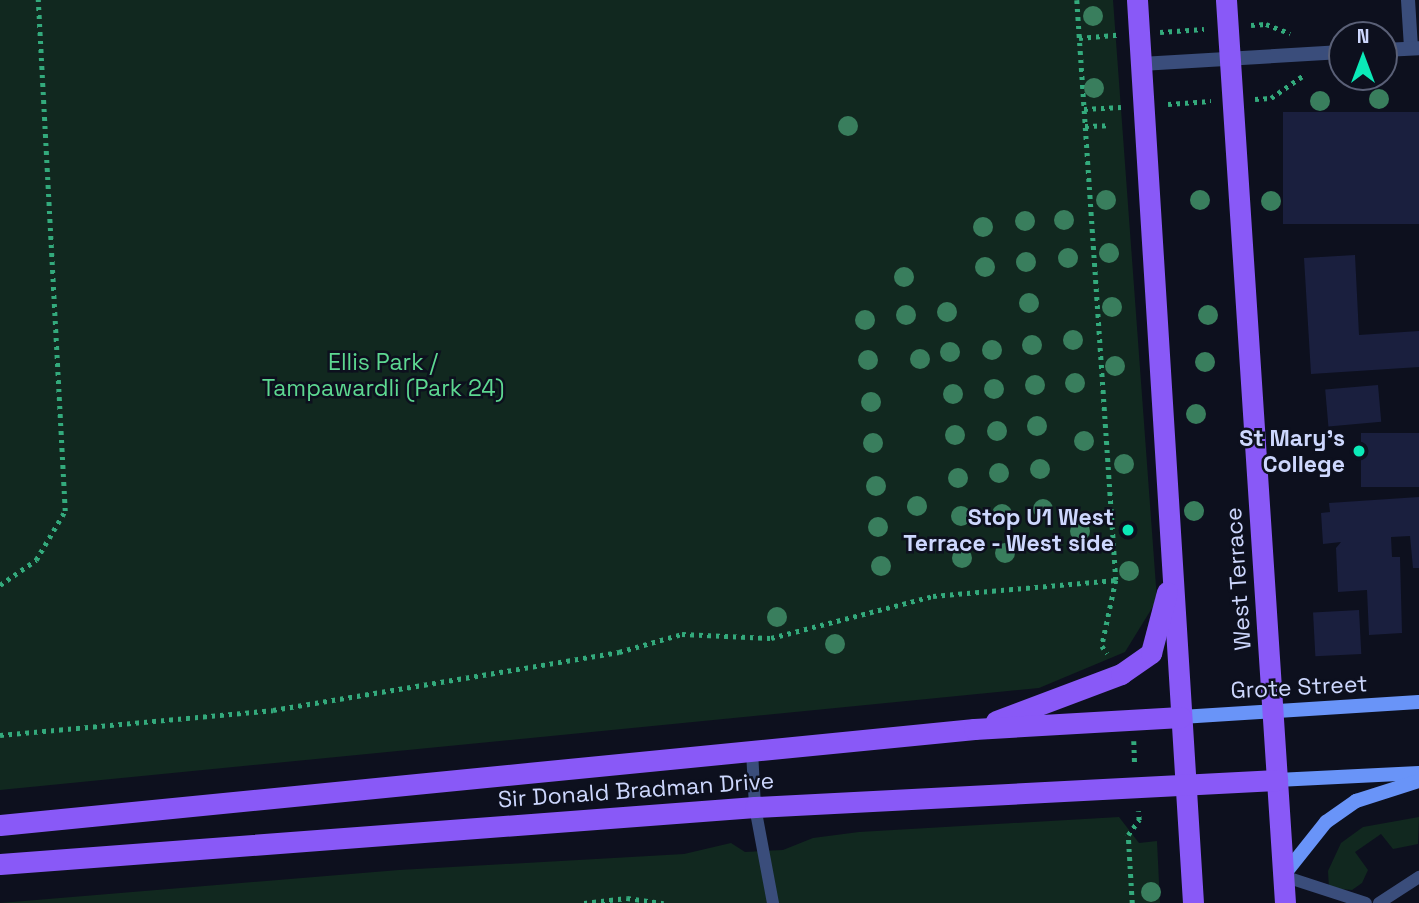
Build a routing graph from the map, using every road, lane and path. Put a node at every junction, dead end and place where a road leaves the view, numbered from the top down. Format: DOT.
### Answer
graph roads {
  1 [pos="38,0"];
  2 [pos="1077,0"];
  3 [pos="1137,0"];
  4 [pos="1226,0"];
  5 [pos="1408,0"];
  6 [pos="1415,48"];
  7 [pos="1328,53"];
  8 [pos="1230,58"];
  9 [pos="1141,64"];
  10 [pos="1110,125"];
  11 [pos="1085,126"];
  12 [pos="1172,573"];
  13 [pos="1116,580"];
  14 [pos="0,585"];
  15 [pos="1121,674"];
  16 [pos="1419,702"];
  17 [pos="1273,711"];
  18 [pos="1181,716"];
  19 [pos="974,729"];
  20 [pos="0,735"];
  21 [pos="752,751"];
  22 [pos="1419,772"];
  23 [pos="1277,780"];
  24 [pos="1419,781"];
  25 [pos="1186,785"];
  26 [pos="755,807"];
  27 [pos="1138,813"];
  28 [pos="0,825"];
  29 [pos="0,864"];
  30 [pos="1283,876"];
  31 [pos="1419,877"];
  32 [pos="584,903"];
  33 [pos="664,903"];
  34 [pos="773,903"];
  35 [pos="1132,903"];
  36 [pos="1193,903"];
  37 [pos="1285,903"];
  38 [pos="1366,903"];
  39 [pos="1379,903"];
  1 -- 14 [label="path"];
  2 -- 11 [label="path"];
  3 -- 9 [label="main road"];
  4 -- 8 [label="main road, West Terrace"];
  5 -- 6 [label="street"];
  7 -- 8 [label="street"];
  8 -- 9 [label="street"];
  8 -- 17 [label="main road, West Terrace"];
  9 -- 12 [label="main road"];
  10 -- 11 [label="path"];
  11 -- 13 [label="path"];
  12 -- 15 [label="main road"];
  12 -- 18 [label="main road"];
  13 -- 15 [label="path"];
  13 -- 20 [label="path"];
  15 -- 19 [label="main road"];
  16 -- 17 [label="main road, Grote Street"];
  17 -- 18 [label="main road, Grote Street"];
  17 -- 23 [label="main road, West Terrace"];
  18 -- 19 [label="main road, Sir Donald Bradman Drive"];
  18 -- 25 [label="main road"];
  19 -- 21 [label="main road, Sir Donald Bradman Drive"];
  21 -- 26 [label="lane"];
  21 -- 28 [label="main road, Sir Donald Bradman Drive"];
  22 -- 23 [label="main road"];
  23 -- 25 [label="main road, Sir Donald Bradman Drive"];
  23 -- 30 [label="main road, West Terrace"];
  24 -- 30 [label="main road"];
  25 -- 26 [label="main road, Sir Donald Bradman Drive"];
  25 -- 36 [label="main road"];
  26 -- 29 [label="main road, Sir Donald Bradman Drive"];
  26 -- 34 [label="lane"];
  27 -- 35 [label="path"];
  30 -- 37 [label="main road, West Terrace"];
  30 -- 38 [label="lane"];
  31 -- 39 [label="lane"];
  32 -- 33 [label="path"];
}
